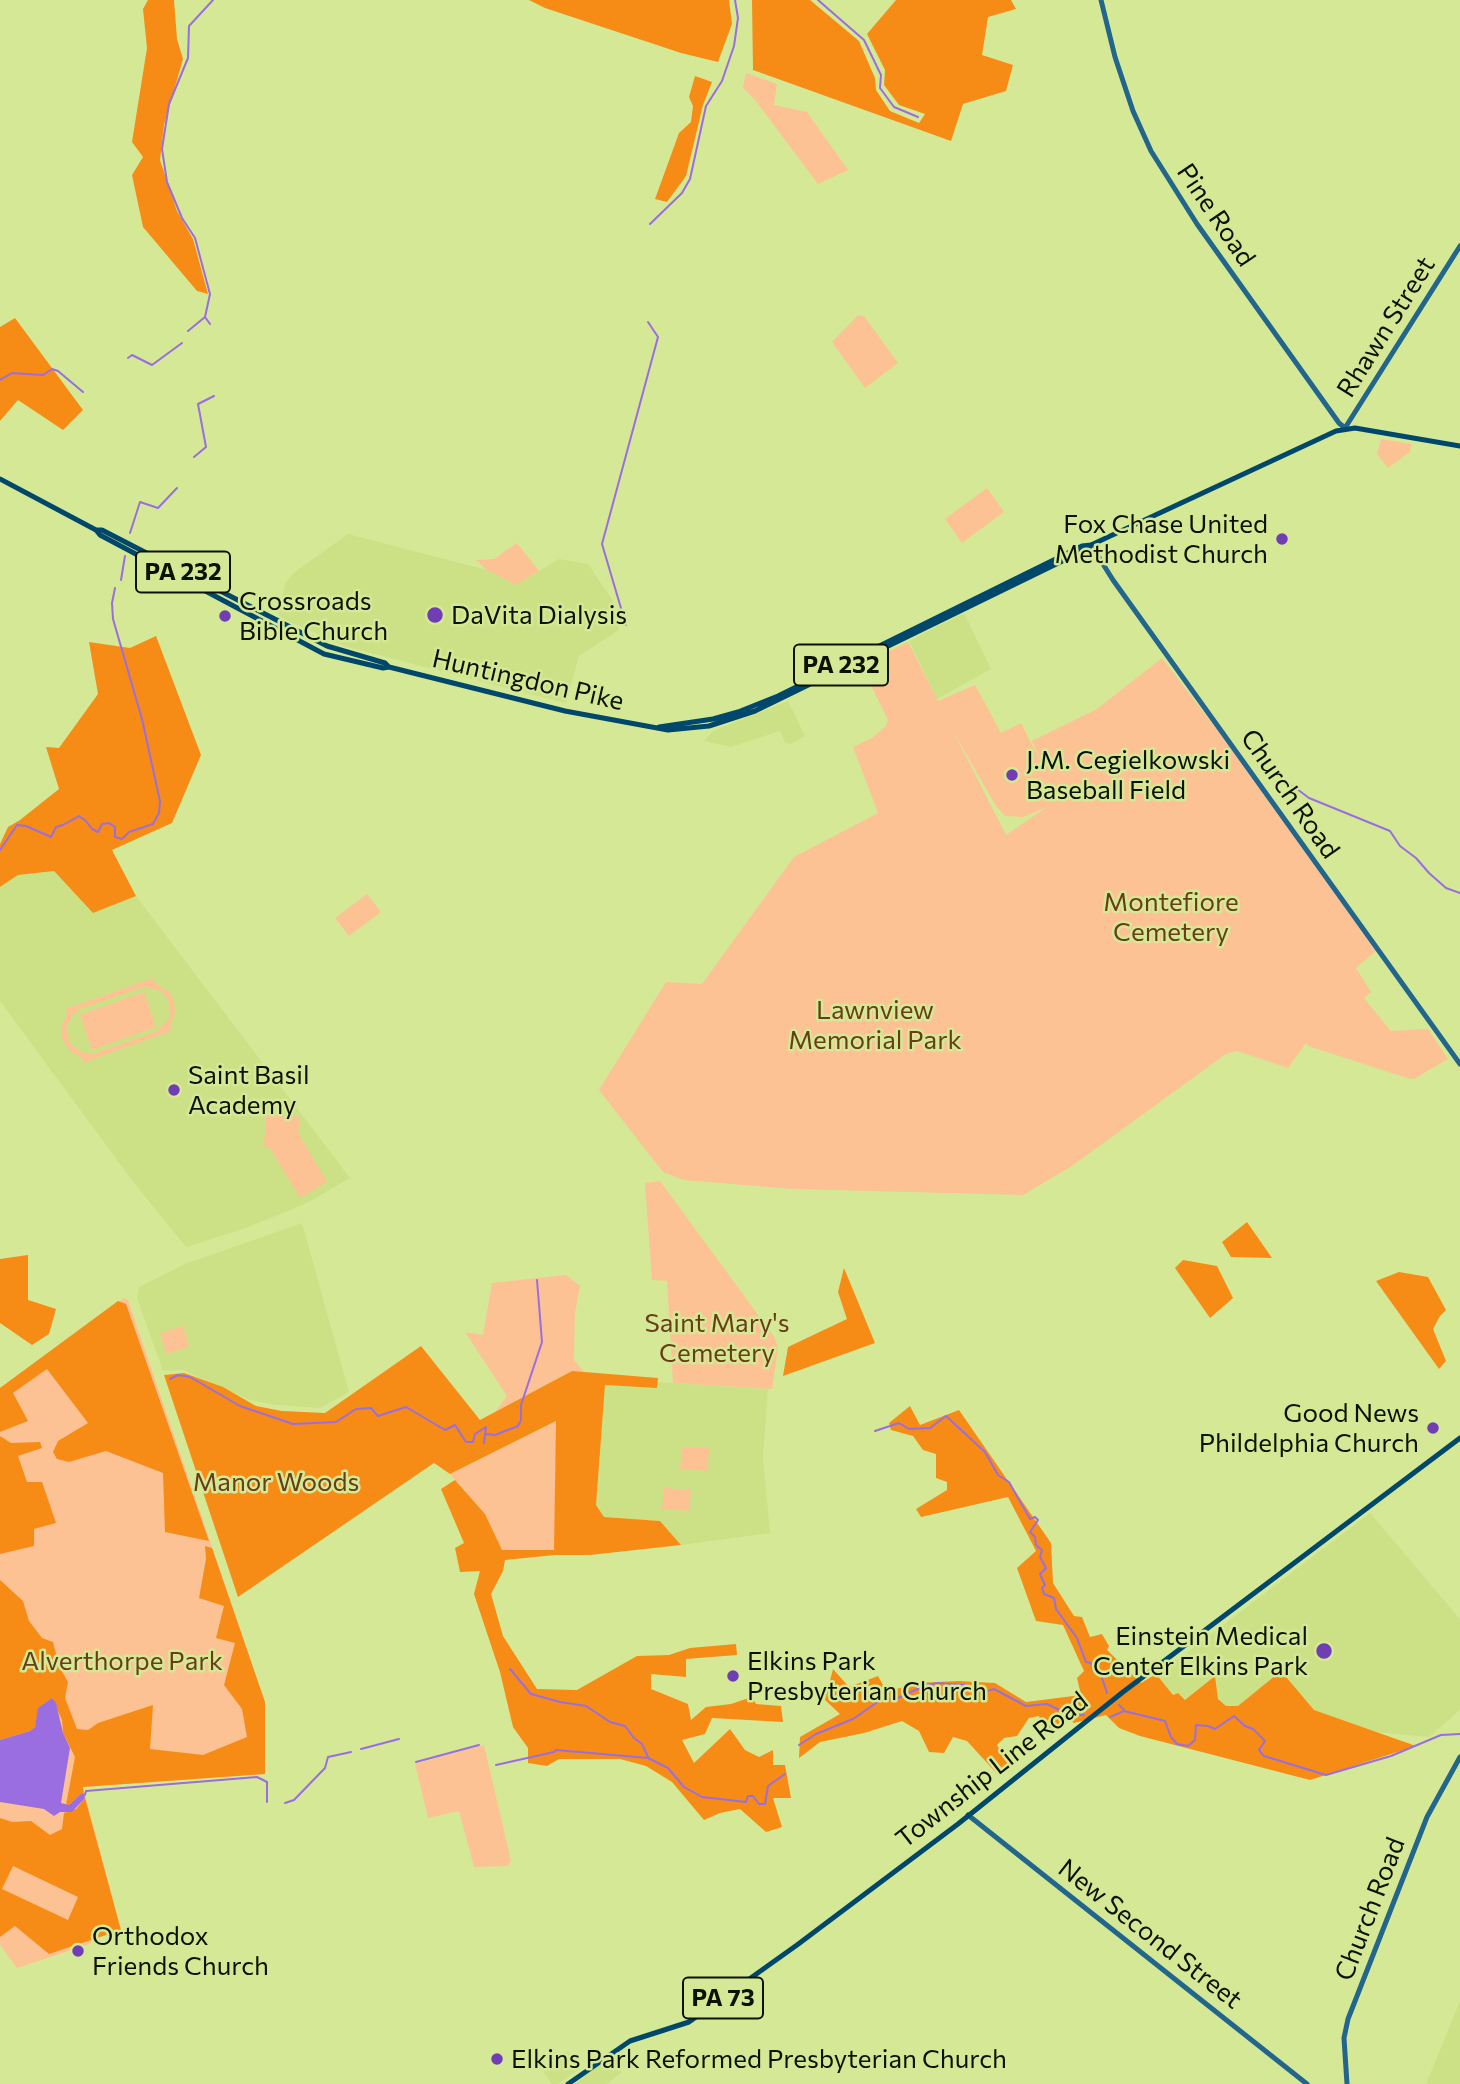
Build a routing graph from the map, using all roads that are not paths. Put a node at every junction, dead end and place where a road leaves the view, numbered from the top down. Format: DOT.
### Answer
graph roads {
  1 [pos="1101,0"];
  2 [pos="1460,246"];
  3 [pos="1345,428"];
  4 [pos="1460,446"];
  5 [pos="0,479"];
  6 [pos="1091,545"];
  7 [pos="1460,1064"];
  8 [pos="1460,1438"];
  9 [pos="1460,1757"];
  10 [pos="968,1815"];
  11 [pos="568,2084"];
  12 [pos="1307,2084"];
  13 [pos="1347,2084"];
  1 -- 3 [label="street, Pine Road"];
  2 -- 3 [label="street, Rhawn Street"];
  3 -- 4 [label="main road"];
  3 -- 6 [label="main road, Huntingdon Pike / PA 232"];
  5 -- 6 [label="main road, Huntingdon Pike / PA 232"];
  6 -- 7 [label="street, Church Road"];
  8 -- 10 [label="main road, Township Line Road / PA 73"];
  9 -- 13 [label="street, Church Road"];
  10 -- 11 [label="main road, Township Line Road / PA 73"];
  10 -- 12 [label="street, New Second Street"];
}
